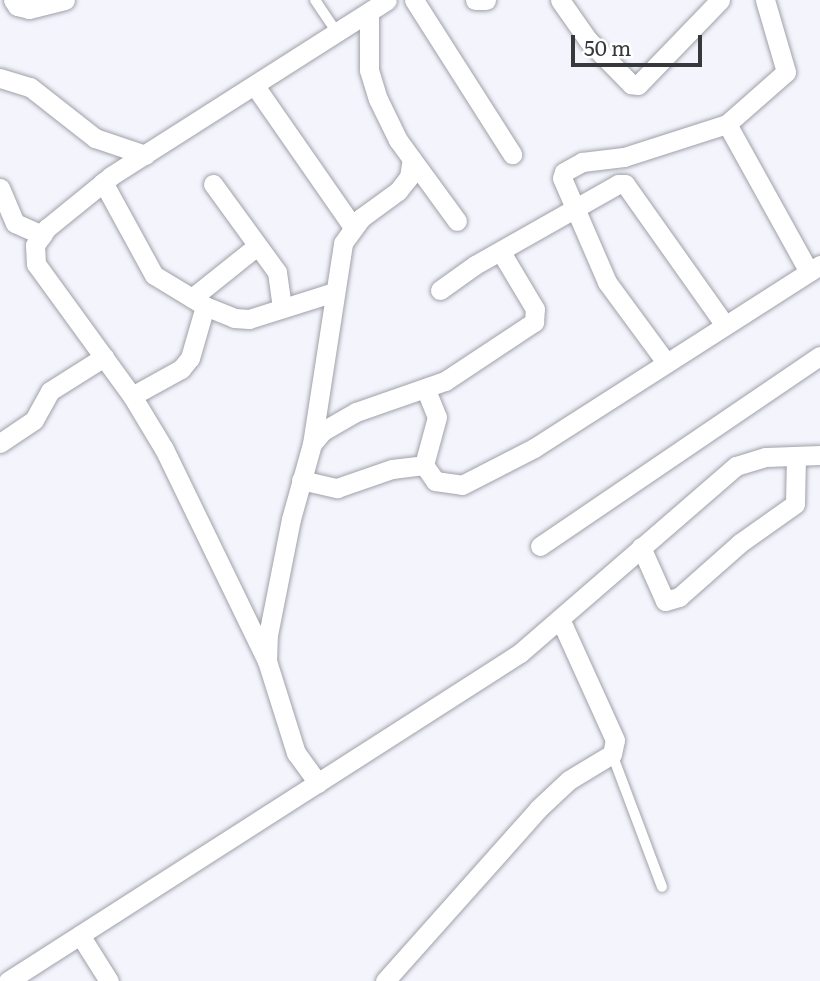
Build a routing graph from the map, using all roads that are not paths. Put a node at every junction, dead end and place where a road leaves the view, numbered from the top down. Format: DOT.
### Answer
graph roads {
  1 [pos="65,0"];
  2 [pos="315,0"];
  3 [pos="387,0"];
  4 [pos="414,0"];
  5 [pos="475,0"];
  6 [pos="485,0"];
  7 [pos="560,0"];
  8 [pos="720,0"];
  9 [pos="765,0"];
  10 [pos="10,6"];
  11 [pos="369,14"];
  12 [pos="337,34"];
  13 [pos="0,78"];
  14 [pos="255,86"];
  15 [pos="727,124"];
  16 [pos="512,154"];
  17 [pos="145,155"];
  18 [pos="412,159"];
  19 [pos="103,182"];
  20 [pos="213,184"];
  21 [pos="0,188"];
  22 [pos="577,209"];
  23 [pos="457,221"];
  24 [pos="353,227"];
  25 [pos="42,235"];
  26 [pos="257,246"];
  27 [pos="500,253"];
  28 [pos="815,269"];
  29 [pos="440,290"];
  30 [pos="334,292"];
  31 [pos="199,302"];
  32 [pos="282,306"];
  33 [pos="724,324"];
  34 [pos="820,356"];
  35 [pos="104,357"];
  36 [pos="665,361"];
  37 [pos="426,390"];
  38 [pos="132,396"];
  39 [pos="0,443"];
  40 [pos="312,444"];
  41 [pos="820,455"];
  42 [pos="796,456"];
  43 [pos="424,466"];
  44 [pos="301,480"];
  45 [pos="540,546"];
  46 [pos="640,547"];
  47 [pos="560,619"];
  48 [pos="267,661"];
  49 [pos="612,754"];
  50 [pos="318,783"];
  51 [pos="662,887"];
  52 [pos="80,935"];
  53 [pos="8,981"];
  54 [pos="109,981"];
  55 [pos="385,981"];
  1 -- 10 [label="street"];
  2 -- 12 [label="lane"];
  3 -- 11 [label="street"];
  4 -- 16 [label="street"];
  5 -- 6 [label="street"];
  7 -- 8 [label="street"];
  9 -- 15 [label="street"];
  11 -- 12 [label="street"];
  11 -- 18 [label="street"];
  12 -- 14 [label="street"];
  13 -- 17 [label="street"];
  14 -- 17 [label="street"];
  14 -- 24 [label="street"];
  15 -- 22 [label="street"];
  15 -- 28 [label="street"];
  17 -- 19 [label="street"];
  18 -- 23 [label="street"];
  18 -- 24 [label="street"];
  19 -- 25 [label="street"];
  19 -- 31 [label="street"];
  20 -- 26 [label="street"];
  21 -- 25 [label="street"];
  22 -- 27 [label="street"];
  22 -- 33 [label="street"];
  22 -- 36 [label="street"];
  24 -- 30 [label="street"];
  25 -- 35 [label="street"];
  26 -- 31 [label="street"];
  26 -- 32 [label="street"];
  27 -- 29 [label="street"];
  27 -- 37 [label="street"];
  28 -- 33 [label="street"];
  30 -- 32 [label="street"];
  30 -- 40 [label="street"];
  31 -- 32 [label="street"];
  31 -- 38 [label="street"];
  33 -- 36 [label="street"];
  34 -- 45 [label="street"];
  35 -- 38 [label="street"];
  35 -- 39 [label="street"];
  36 -- 43 [label="street"];
  37 -- 40 [label="street"];
  37 -- 43 [label="street"];
  38 -- 48 [label="street"];
  40 -- 44 [label="street"];
  41 -- 42 [label="street"];
  42 -- 46 [label="street"];
  42 -- 46 [label="street"];
  43 -- 44 [label="street"];
  44 -- 48 [label="street"];
  46 -- 47 [label="street"];
  47 -- 49 [label="street"];
  47 -- 50 [label="street"];
  48 -- 50 [label="street"];
  49 -- 51 [label="lane"];
  49 -- 55 [label="street"];
  50 -- 52 [label="street"];
  52 -- 53 [label="street"];
  52 -- 54 [label="street"];
}
